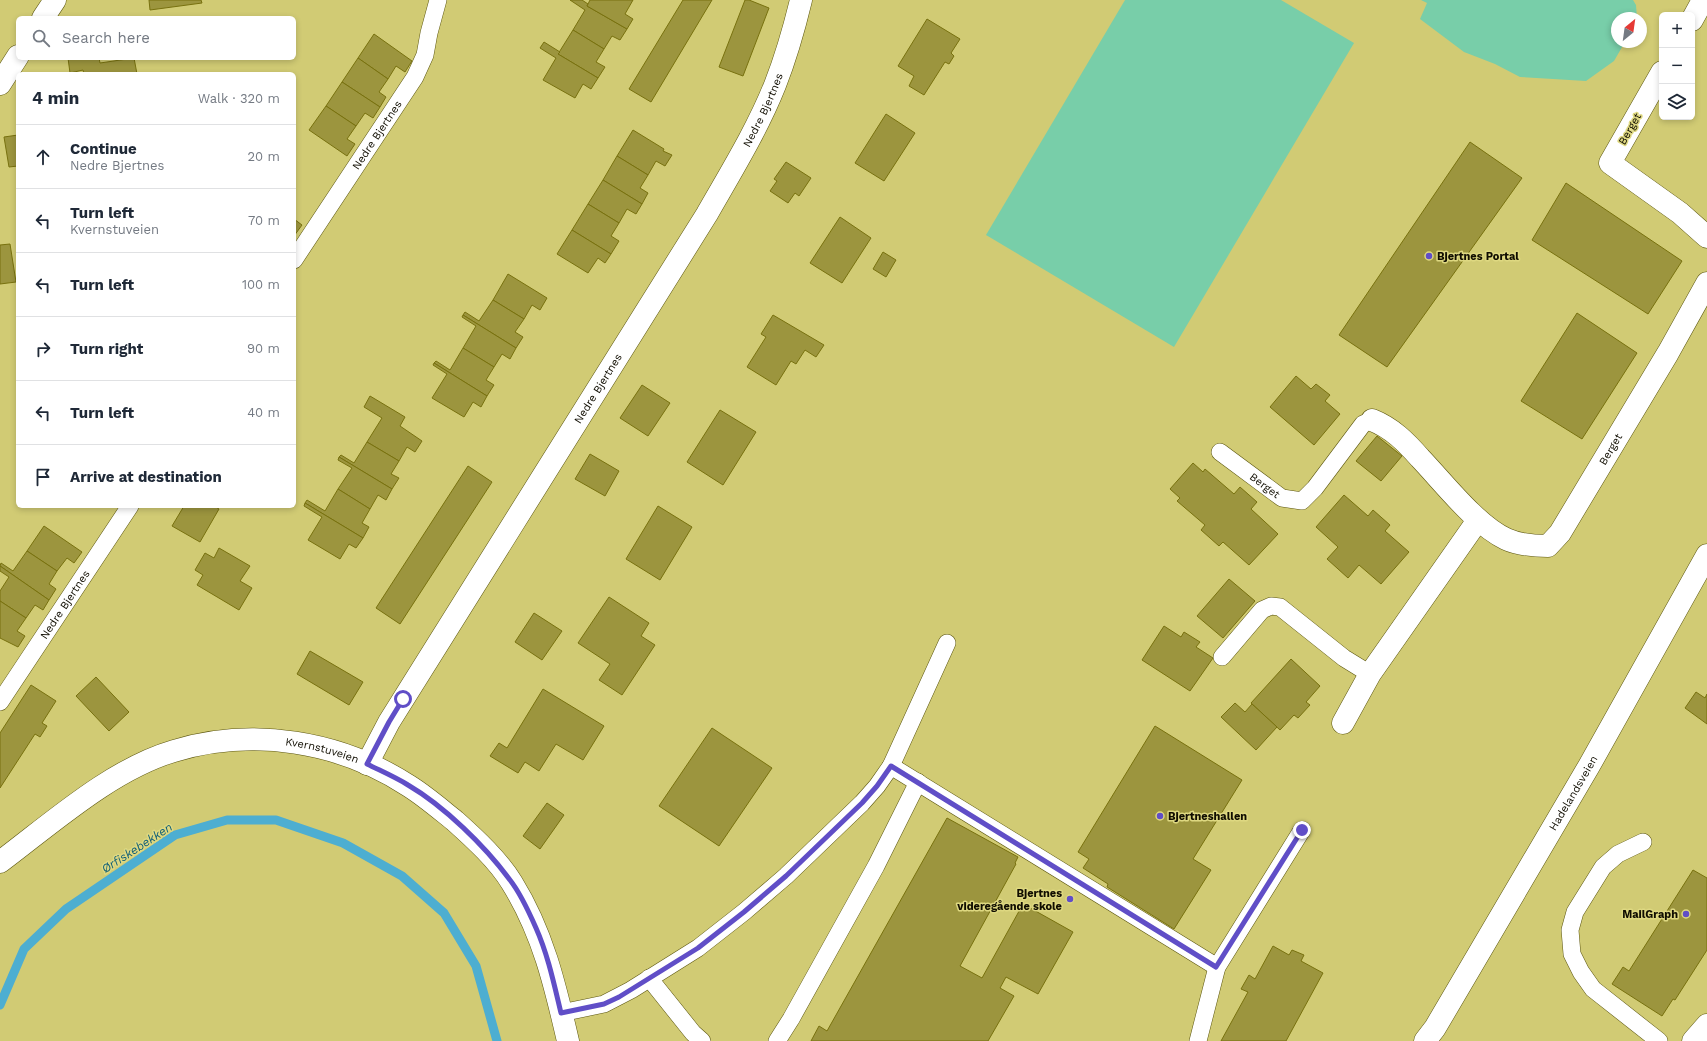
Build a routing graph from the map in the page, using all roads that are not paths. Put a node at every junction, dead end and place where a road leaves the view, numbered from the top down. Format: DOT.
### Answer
graph roads {
  1 [pos="55,0"];
  2 [pos="438,0"];
  3 [pos="801,0"];
  4 [pos="1703,0"];
  5 [pos="1695,15"];
  6 [pos="44,16"];
  7 [pos="16,59"];
  8 [pos="1659,77"];
  9 [pos="0,84"];
  10 [pos="1707,237"];
  11 [pos="296,257"];
  12 [pos="1707,283"];
  13 [pos="1372,420"];
  14 [pos="1220,452"];
  15 [pos="129,508"];
  16 [pos="1478,520"];
  17 [pos="1707,555"];
  18 [pos="947,643"];
  19 [pos="1222,657"];
  20 [pos="1370,674"];
  21 [pos="0,702"];
  22 [pos="1343,723"];
  23 [pos="367,764"];
  24 [pos="891,766"];
  25 [pos="918,782"];
  26 [pos="1302,830"];
  27 [pos="1643,842"];
  28 [pos="0,862"];
  29 [pos="1216,967"];
  30 [pos="649,978"];
  31 [pos="561,1013"];
  32 [pos="1707,1025"];
  33 [pos="1430,1037"];
  34 [pos="568,1041"];
  35 [pos="702,1041"];
  36 [pos="777,1041"];
  37 [pos="1198,1041"];
  38 [pos="1658,1041"];
  39 [pos="1693,1041"];
  1 -- 6 [label="main road"];
  2 -- 11 [label="lane, Nedre Bjertnes"];
  3 -- 23 [label="main road, Nedre Bjertnes"];
  4 -- 5 [label="main road"];
  7 -- 9 [label="main road"];
  8 -- 10 [label="main road, Berget"];
  12 -- 16 [label="main road, Berget"];
  13 -- 14 [label="lane, Berget"];
  13 -- 16 [label="main road, Berget"];
  15 -- 21 [label="lane, Nedre Bjertnes"];
  16 -- 20 [label="main road"];
  17 -- 33 [label="main road, Hadelandsveien"];
  18 -- 24 [label="lane"];
  19 -- 20 [label="lane"];
  20 -- 22 [label="main road"];
  23 -- 28 [label="main road, Kvernstuveien"];
  23 -- 31 [label="main road, Kvernstuveien"];
  24 -- 25 [label="lane"];
  24 -- 30 [label="lane"];
  25 -- 29 [label="lane"];
  25 -- 36 [label="lane"];
  26 -- 29 [label="lane"];
  27 -- 38 [label="lane"];
  29 -- 37 [label="lane"];
  30 -- 31 [label="lane"];
  30 -- 35 [label="lane"];
  31 -- 34 [label="main road, Kvernstuveien"];
  32 -- 39 [label="main road"];
}
